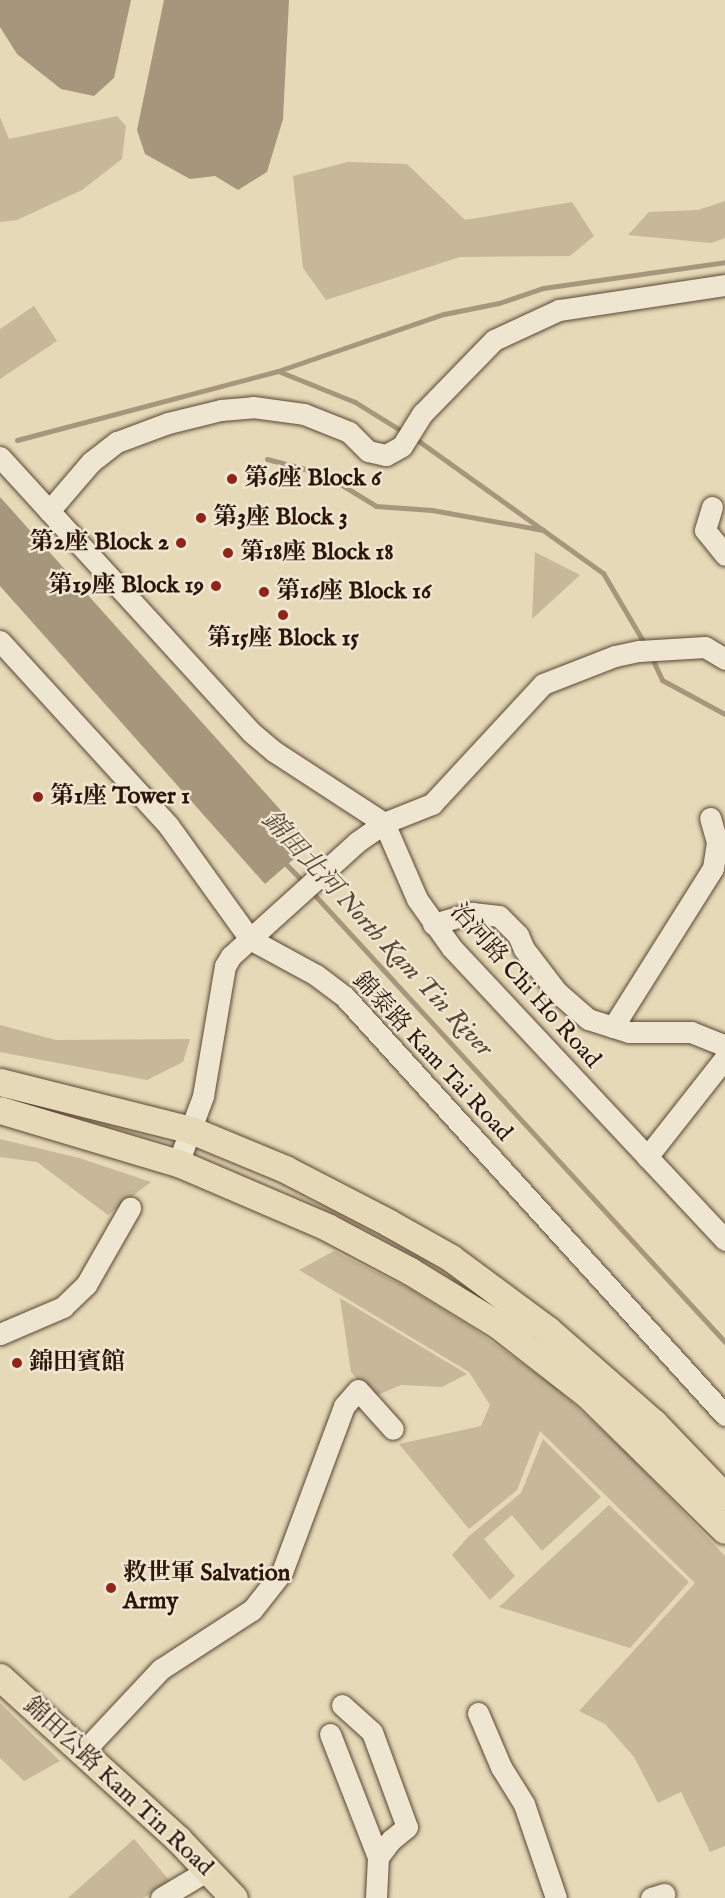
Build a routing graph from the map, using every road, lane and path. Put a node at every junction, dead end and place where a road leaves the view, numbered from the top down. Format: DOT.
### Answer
graph roads {
  1 [pos="725,285"];
  2 [pos="0,457"];
  3 [pos="712,507"];
  4 [pos="49,511"];
  5 [pos="725,555"];
  6 [pos="0,641"];
  7 [pos="725,659"];
  8 [pos="710,818"];
  9 [pos="384,823"];
  10 [pos="433,924"];
  11 [pos="250,939"];
  12 [pos="613,1028"];
  13 [pos="725,1046"];
  14 [pos="725,1058"];
  15 [pos="0,1082"];
  16 [pos="0,1110"];
  17 [pos="191,1130"];
  18 [pos="647,1157"];
  19 [pos="178,1163"];
  20 [pos="130,1208"];
  21 [pos="725,1240"];
  22 [pos="0,1334"];
  23 [pos="725,1415"];
  24 [pos="393,1429"];
  25 [pos="725,1497"];
  26 [pos="725,1530"];
  27 [pos="0,1677"];
  28 [pos="342,1705"];
  29 [pos="478,1713"];
  30 [pos="330,1734"];
  31 [pos="82,1753"];
  32 [pos="378,1857"];
  33 [pos="208,1870"];
  34 [pos="161,1898"];
  35 [pos="234,1898"];
  36 [pos="376,1898"];
  37 [pos="556,1898"];
  1 -- 4 [label="street"];
  2 -- 4 [label="street"];
  3 -- 5 [label="street"];
  4 -- 9 [label="street"];
  6 -- 11 [label="street, 錦泰路 Kam Tai Road"];
  7 -- 9 [label="street"];
  8 -- 12 [label="street"];
  9 -- 10 [label="street, 治河路 Chi Ho Road"];
  9 -- 11 [label="street"];
  10 -- 12 [label="street"];
  10 -- 18 [label="street, 治河路 Chi Ho Road"];
  11 -- 17 [label="street"];
  11 -- 23 [label="street, 錦泰路 Kam Tai Road"];
  12 -- 13 [label="street"];
  14 -- 18 [label="street"];
  15 -- 17 [label="main road"];
  16 -- 19 [label="main road"];
  17 -- 19 [label="street"];
  17 -- 25 [label="main road"];
  18 -- 21 [label="street, 治河路 Chi Ho Road"];
  19 -- 26 [label="main road"];
  20 -- 22 [label="street"];
  24 -- 31 [label="street"];
  27 -- 31 [label="main road, 錦田公路 Kam Tin Road"];
  28 -- 32 [label="street"];
  29 -- 37 [label="street"];
  30 -- 32 [label="street"];
  31 -- 33 [label="main road, 錦田公路 Kam Tin Road"];
  32 -- 36 [label="street"];
  33 -- 34 [label="street"];
  33 -- 35 [label="main road, 錦田公路 Kam Tin Road"];
}
